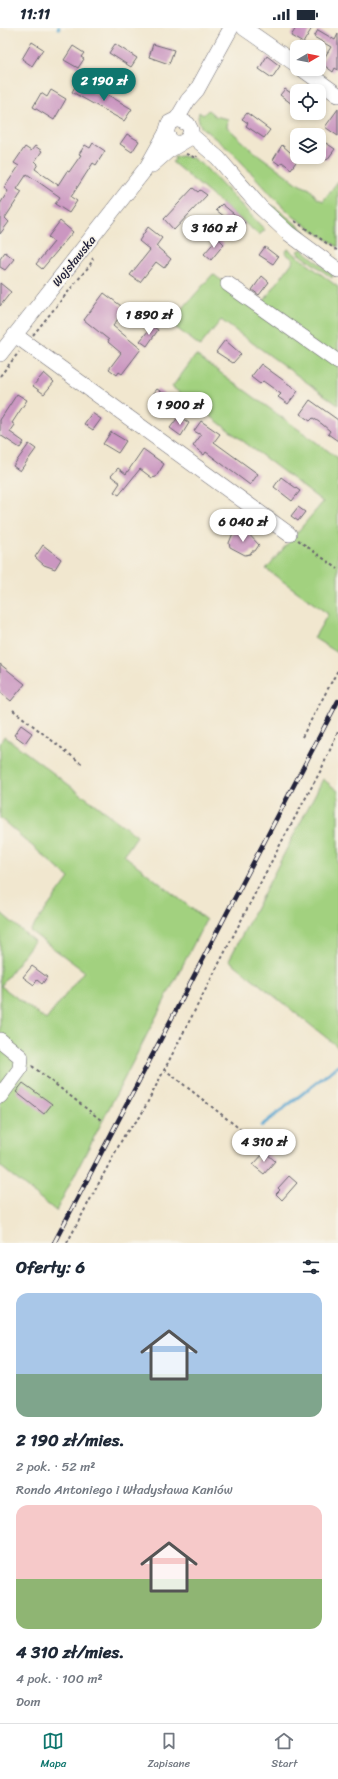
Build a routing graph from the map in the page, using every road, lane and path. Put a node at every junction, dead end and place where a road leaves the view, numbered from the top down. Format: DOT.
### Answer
graph roads {
  1 [pos="231,28"];
  2 [pos="244,28"];
  3 [pos="290,60"];
  4 [pos="312,76"];
  5 [pos="338,95"];
  6 [pos="183,132"];
  7 [pos="147,168"];
  8 [pos="294,221"];
  9 [pos="338,251"];
  10 [pos="338,270"];
  11 [pos="228,284"];
  12 [pos="15,335"];
  13 [pos="0,354"];
  14 [pos="338,362"];
  15 [pos="289,534"];
  16 [pos="338,569"];
  17 [pos="338,670"];
  18 [pos="13,710"];
  19 [pos="338,732"];
  20 [pos="302,737"];
  21 [pos="82,764"];
  22 [pos="0,1040"];
  23 [pos="21,1057"];
  24 [pos="164,1069"];
  25 [pos="0,1096"];
  26 [pos="101,1120"];
  27 [pos="250,1137"];
  28 [pos="67,1243"];
  1 -- 6 [label="street"];
  2 -- 3 [label="street"];
  4 -- 5 [label="street"];
  6 -- 7 [label="street, Wojsławska"];
  6 -- 7 [label="street, Wojsławska"];
  6 -- 10 [label="street"];
  7 -- 12 [label="street, Wojsławska"];
  8 -- 9 [label="path"];
  11 -- 14 [label="street"];
  12 -- 13 [label="street, Wojsławska"];
  12 -- 15 [label="street"];
  15 -- 16 [label="path"];
  17 -- 20 [label="path"];
  18 -- 21 [label="path"];
  19 -- 24 [label="path"];
  22 -- 23 [label="street"];
  23 -- 25 [label="street"];
  23 -- 26 [label="path"];
  24 -- 27 [label="path"];
  24 -- 28 [label="path"];
}
